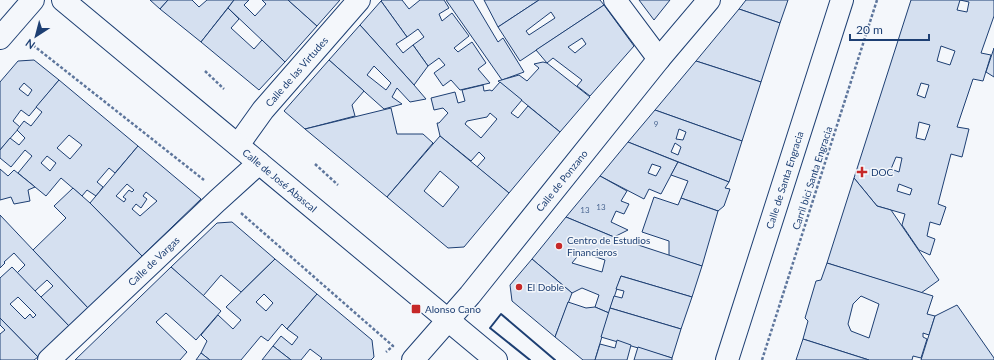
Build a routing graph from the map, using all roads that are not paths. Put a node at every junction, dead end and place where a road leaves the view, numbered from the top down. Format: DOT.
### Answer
graph roads {
  1 [pos="33,0"];
  2 [pos="63,0"];
  3 [pos="359,0"];
  4 [pos="615,0"];
  5 [pos="709,0"];
  6 [pos="842,0"];
  7 [pos="0,38"];
  8 [pos="659,59"];
  9 [pos="238,145"];
  10 [pos="259,163"];
  11 [pos="447,320"];
  12 [pos="50,360"];
  13 [pos="413,360"];
  14 [pos="496,360"];
  15 [pos="727,360"];
  1 -- 7 [label="street"];
  2 -- 9 [label="street, Calle de José Abascal"];
  3 -- 9 [label="street, Calle de las Virtudes"];
  4 -- 8 [label="street"];
  5 -- 8 [label="street, Calle de Ponzano"];
  6 -- 15 [label="street, Calle de Santa Engracia"];
  8 -- 11 [label="street, Calle de Ponzano"];
  9 -- 10 [label="street, Calle de José Abascal"];
  10 -- 11 [label="street, Calle de José Abascal"];
  10 -- 12 [label="street, Calle de Vargas"];
  11 -- 13 [label="street, Calle de Ponzano"];
  11 -- 14 [label="street, Calle de José Abascal"];
}
